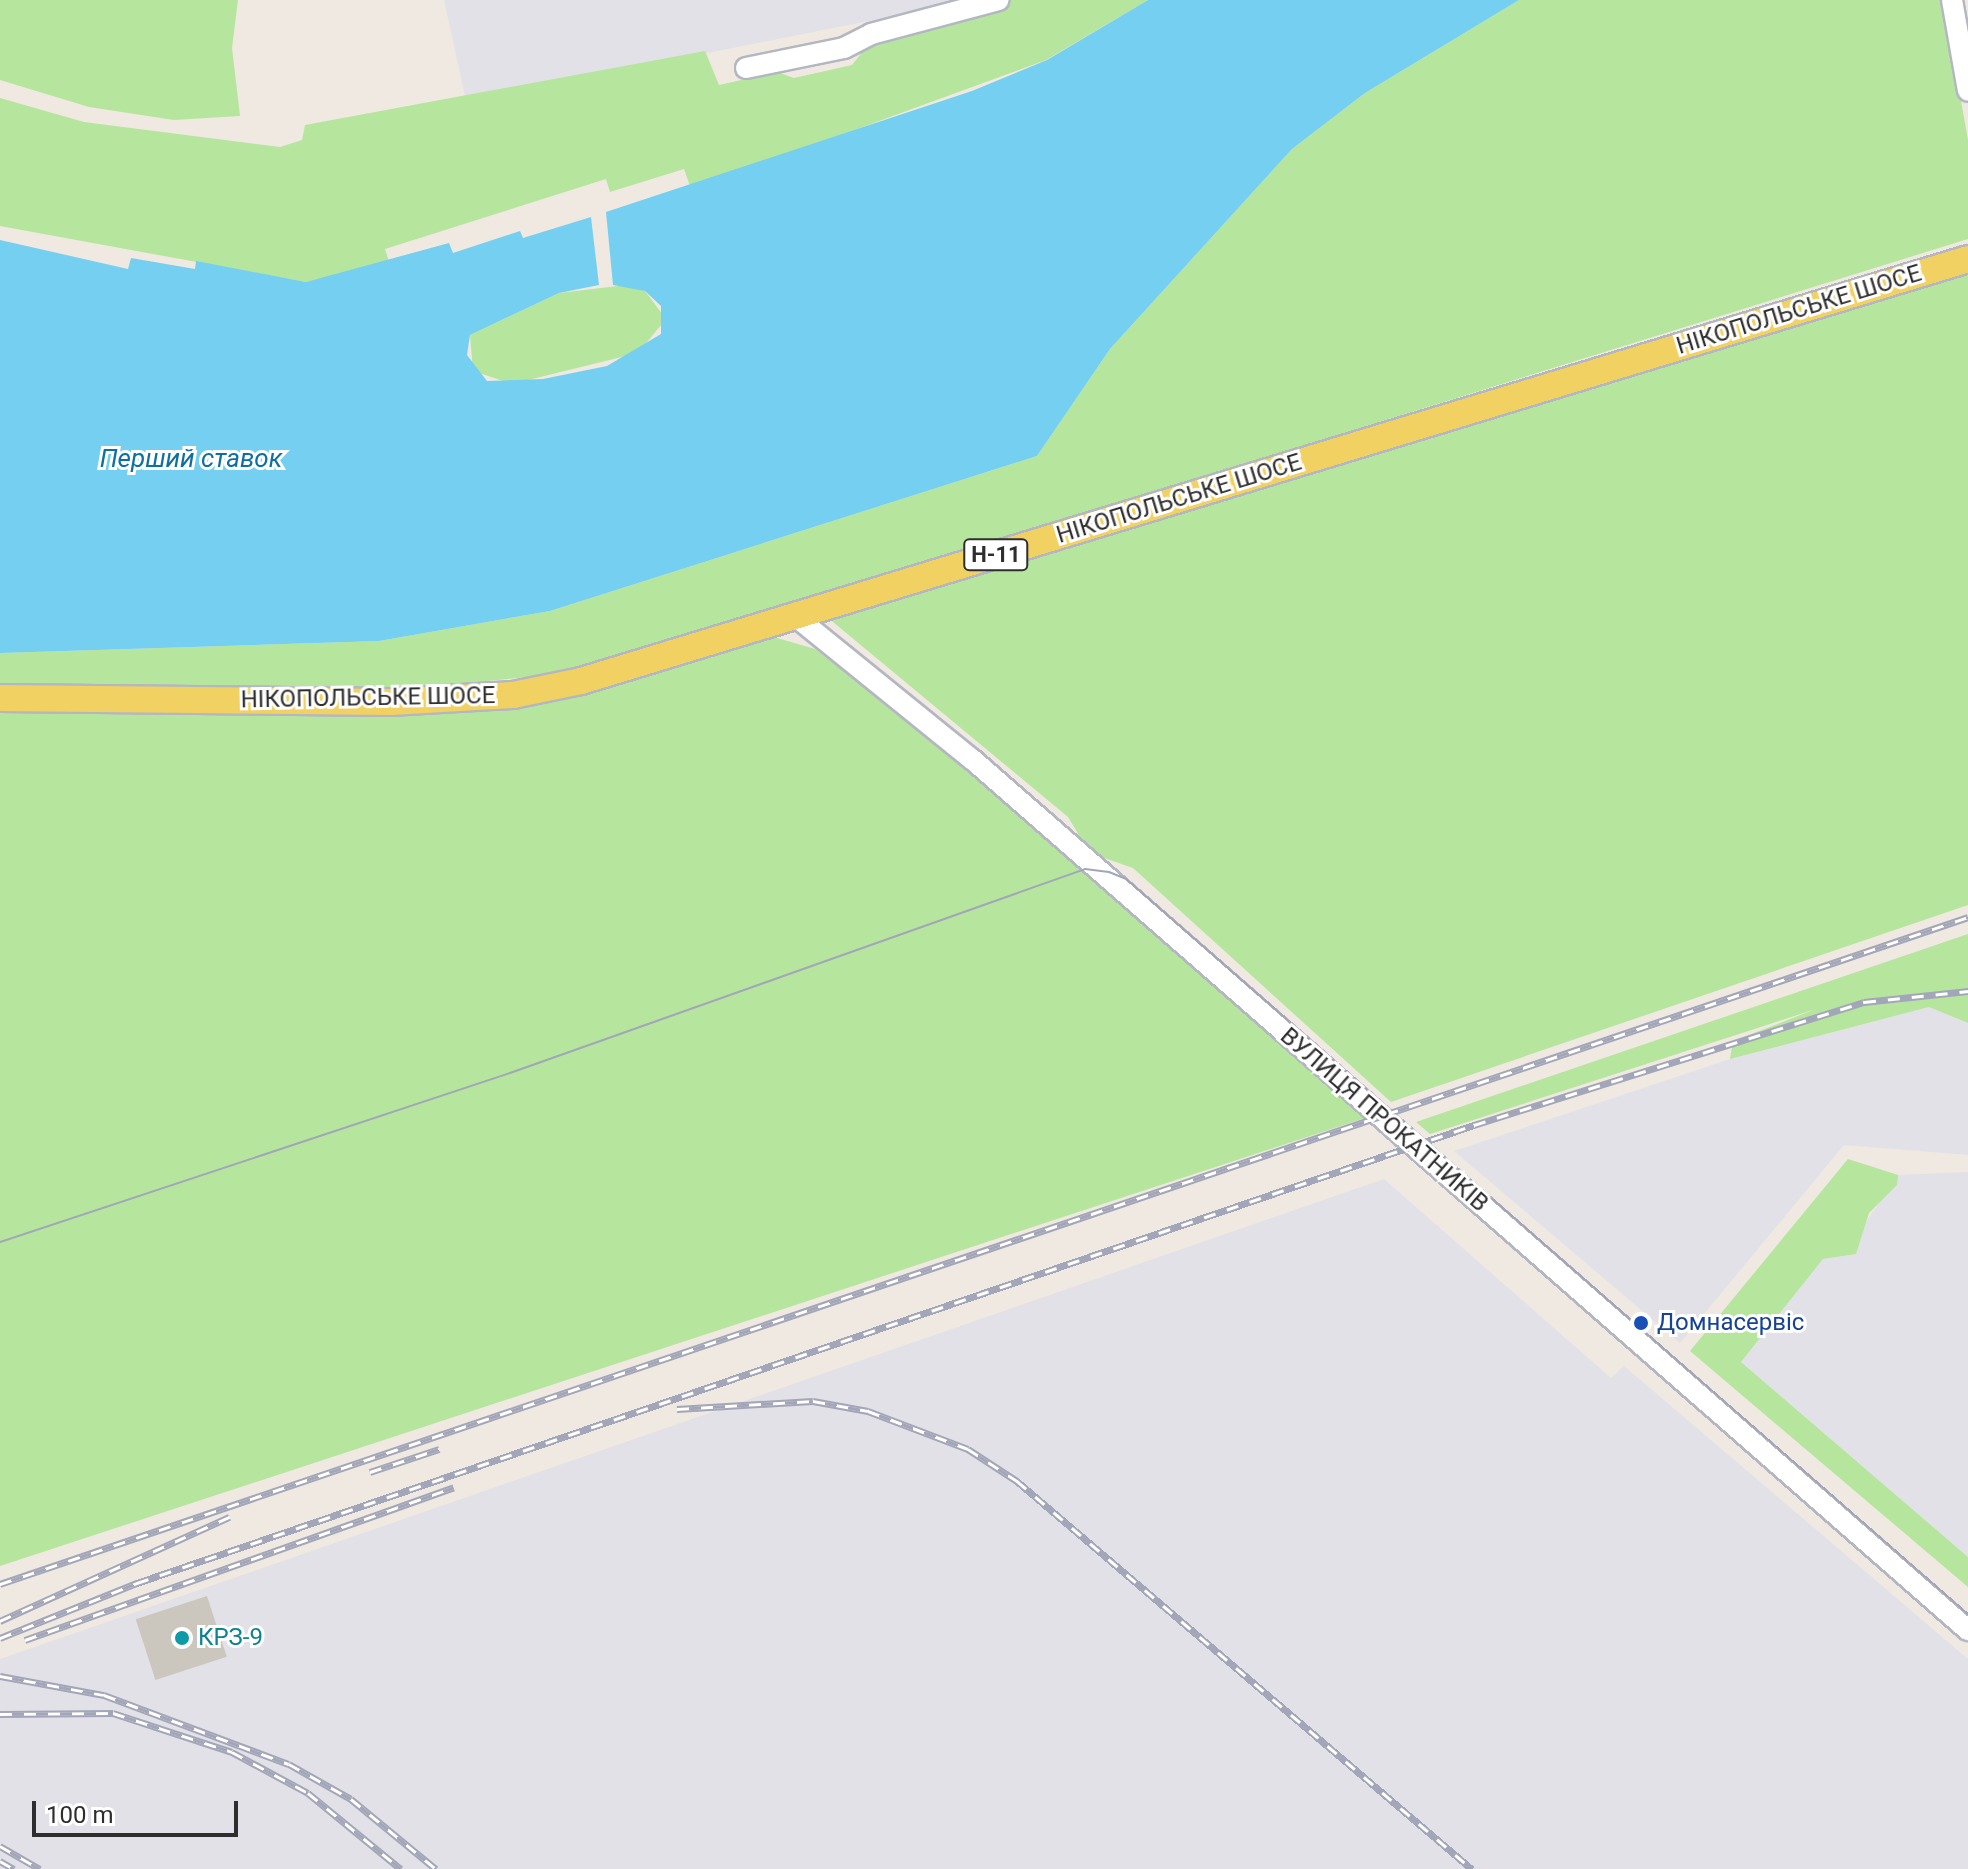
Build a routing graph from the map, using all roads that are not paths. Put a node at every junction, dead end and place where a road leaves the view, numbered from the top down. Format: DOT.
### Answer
graph roads {
  1 [pos="999,0"];
  2 [pos="1952,0"];
  3 [pos="746,68"];
  4 [pos="1968,91"];
  5 [pos="1968,259"];
  6 [pos="795,616"];
  7 [pos="0,698"];
  8 [pos="1968,1630"];
  1 -- 3 [label="street"];
  2 -- 4 [label="street"];
  5 -- 6 [label="main road, НІКОПОЛЬСЬКЕ ШОСЕ / Н-11"];
  6 -- 7 [label="main road, НІКОПОЛЬСЬКЕ ШОСЕ / Н-11"];
  6 -- 8 [label="street, ВУЛИЦЯ ПРОКАТНИКІВ"];
}
